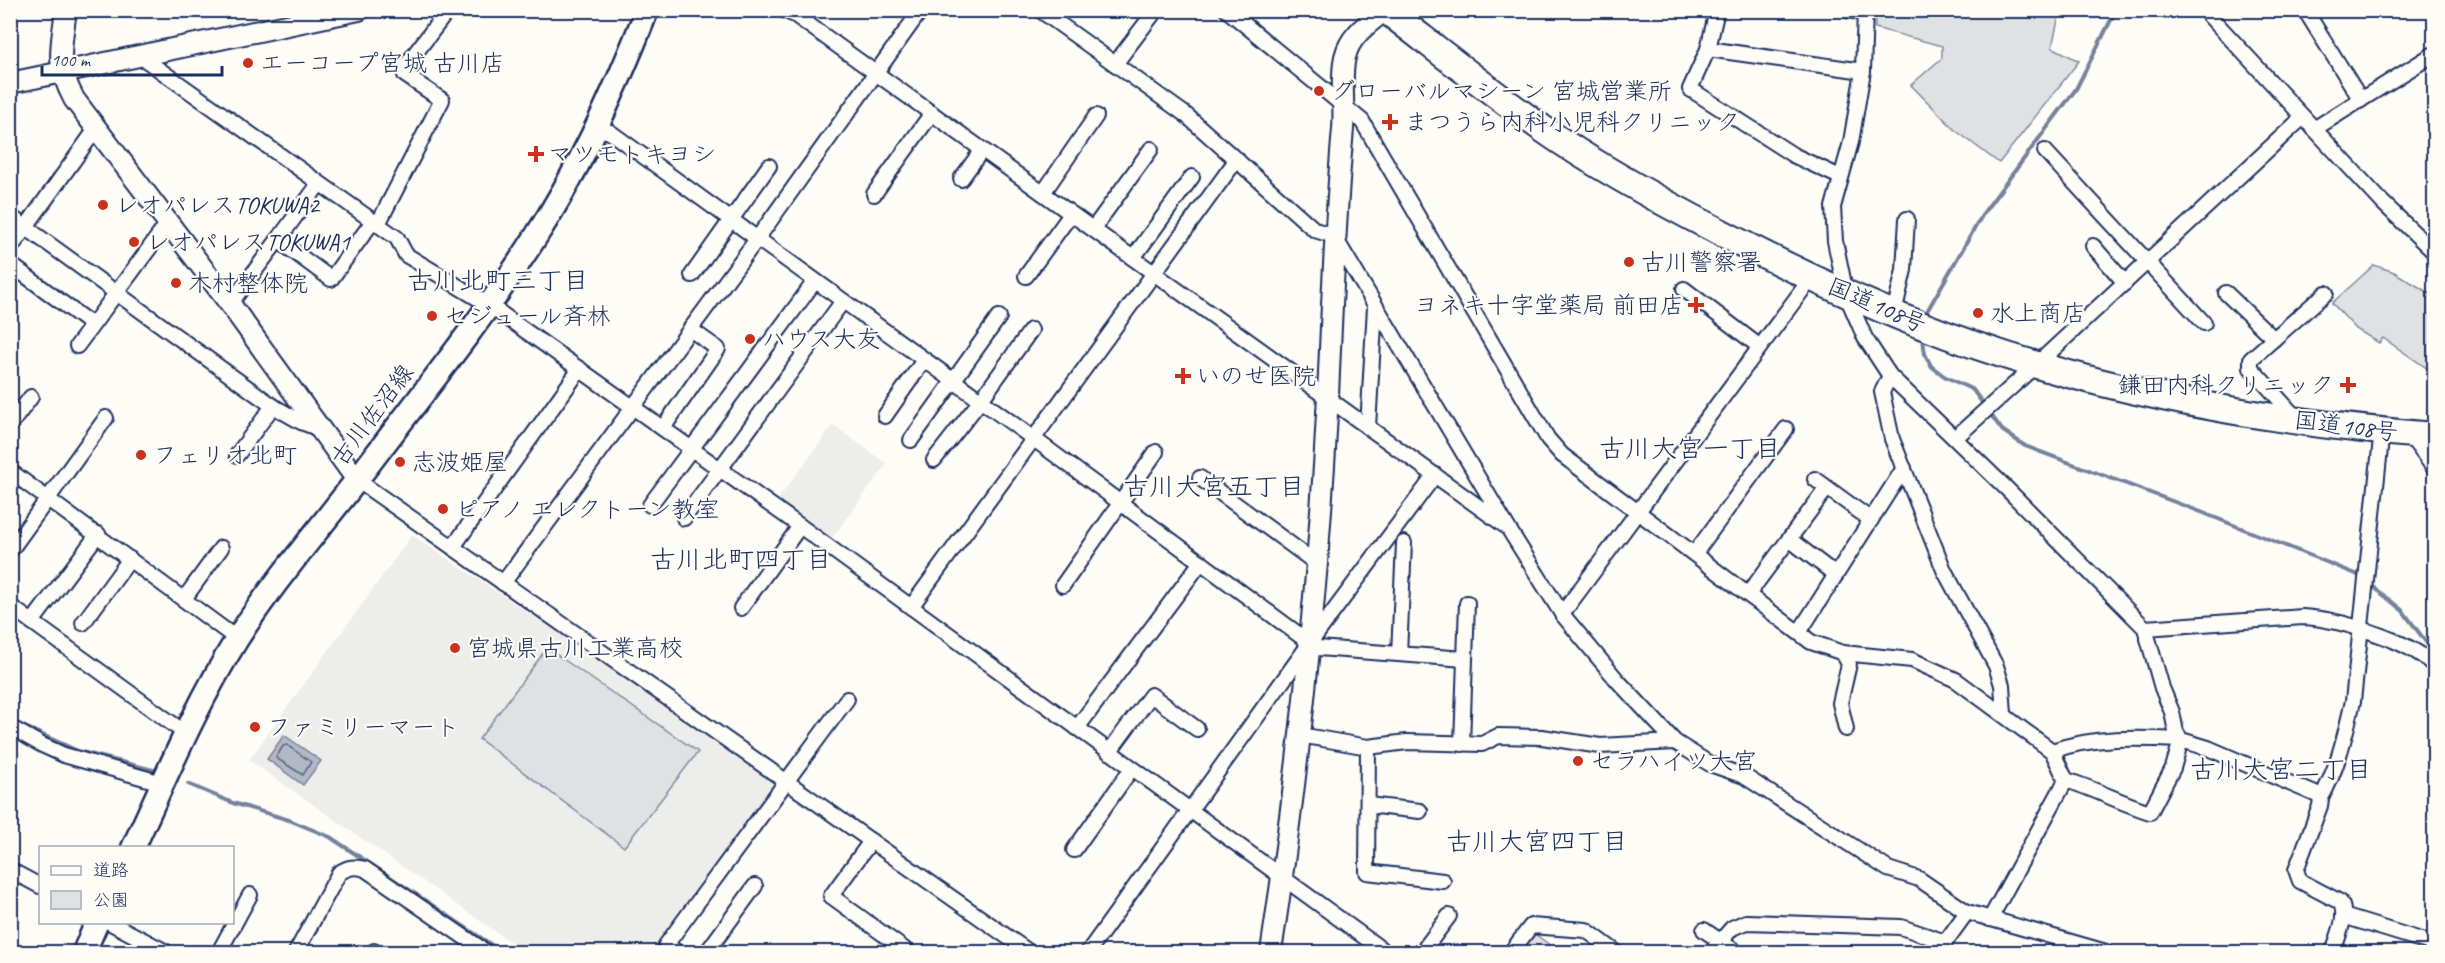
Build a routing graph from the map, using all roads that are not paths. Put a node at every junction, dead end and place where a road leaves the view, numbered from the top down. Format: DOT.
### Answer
graph roads {
  1 [pos="66,10"];
  2 [pos="359,10"];
  3 [pos="438,10"];
  4 [pos="647,10"];
  5 [pos="921,10"];
  6 [pos="1040,10"];
  7 [pos="1156,10"];
  8 [pos="1227,10"];
  9 [pos="1385,10"];
  10 [pos="1717,10"];
  11 [pos="1847,10"];
  12 [pos="2204,10"];
  13 [pos="2305,10"];
  14 [pos="792,12"];
  15 [pos="1865,12"];
  16 [pos="1708,50"];
  17 [pos="2434,54"];
  18 [pos="140,56"];
  19 [pos="1115,64"];
  20 [pos="1863,72"];
  21 [pos="62,73"];
  22 [pos="876,73"];
  23 [pos="10,82"];
  24 [pos="2361,100"];
  25 [pos="1345,105"];
  26 [pos="932,113"];
  27 [pos="1096,116"];
  28 [pos="2303,117"];
  29 [pos="596,128"];
  30 [pos="96,129"];
  31 [pos="2314,129"];
  32 [pos="1151,149"];
  33 [pos="982,150"];
  34 [pos="2045,151"];
  35 [pos="1237,159"];
  36 [pos="769,166"];
  37 [pos="1192,177"];
  38 [pos="1840,177"];
  39 [pos="961,179"];
  40 [pos="316,188"];
  41 [pos="1043,193"];
  42 [pos="874,194"];
  43 [pos="1071,214"];
  44 [pos="10,216"];
  45 [pos="1907,219"];
  46 [pos="731,220"];
  47 [pos="375,222"];
  48 [pos="168,223"];
  49 [pos="26,227"];
  50 [pos="1093,229"];
  51 [pos="1334,236"];
  52 [pos="757,239"];
  53 [pos="278,240"];
  54 [pos="2092,246"];
  55 [pos="10,249"];
  56 [pos="2434,252"];
  57 [pos="1133,258"];
  58 [pos="2147,261"];
  59 [pos="10,264"];
  60 [pos="1154,273"];
  61 [pos="692,275"];
  62 [pos="1026,276"];
  63 [pos="1812,277"];
  64 [pos="815,281"];
  65 [pos="2125,283"];
  66 [pos="1684,289"];
  67 [pos="117,293"];
  68 [pos="2226,293"];
  69 [pos="2326,293"];
  70 [pos="1846,294"];
  71 [pos="843,301"];
  72 [pos="230,304"];
  73 [pos="489,305"];
  74 [pos="1375,306"];
  75 [pos="1894,314"];
  76 [pos="999,317"];
  77 [pos="2204,323"];
  78 [pos="92,325"];
  79 [pos="690,329"];
  80 [pos="1031,330"];
  81 [pos="2274,339"];
  82 [pos="77,346"];
  83 [pos="1760,347"];
  84 [pos="924,360"];
  85 [pos="2036,365"];
  86 [pos="580,369"];
  87 [pos="1890,376"];
  88 [pos="953,380"];
  89 [pos="31,397"];
  90 [pos="1327,398"];
  91 [pos="981,400"];
  92 [pos="273,406"];
  93 [pos="632,406"];
  94 [pos="885,416"];
  95 [pos="106,418"];
  96 [pos="2298,420"];
  97 [pos="10,425"];
  98 [pos="1368,427"];
  99 [pos="663,428"];
  100 [pos="1786,429"];
  101 [pos="323,430"];
  102 [pos="2382,430"];
  103 [pos="2409,434"];
  104 [pos="2434,436"];
  105 [pos="1955,438"];
  106 [pos="1034,439"];
  107 [pos="911,440"];
  108 [pos="692,448"];
  109 [pos="1156,452"];
  110 [pos="237,455"];
  111 [pos="934,460"];
  112 [pos="1904,468"];
  113 [pos="2434,468"];
  114 [pos="720,469"];
  115 [pos="10,471"];
  116 [pos="1435,475"];
  117 [pos="1200,478"];
  118 [pos="1815,479"];
  119 [pos="357,480"];
  120 [pos="1827,488"];
  121 [pos="48,498"];
  122 [pos="1121,503"];
  123 [pos="650,505"];
  124 [pos="1639,511"];
  125 [pos="684,518"];
  126 [pos="1871,520"];
  127 [pos="800,526"];
  128 [pos="1508,528"];
  129 [pos="98,534"];
  130 [pos="1789,539"];
  131 [pos="1404,543"];
  132 [pos="453,547"];
  133 [pos="221,548"];
  134 [pos="10,551"];
  135 [pos="1695,553"];
  136 [pos="130,559"];
  137 [pos="1201,562"];
  138 [pos="1316,563"];
  139 [pos="1836,575"];
  140 [pos="504,583"];
  141 [pos="1063,585"];
  142 [pos="1749,593"];
  143 [pos="183,599"];
  144 [pos="1467,603"];
  145 [pos="10,606"];
  146 [pos="911,607"];
  147 [pos="741,608"];
  148 [pos="1562,614"];
  149 [pos="32,622"];
  150 [pos="83,623"];
  151 [pos="2145,628"];
  152 [pos="2360,628"];
  153 [pos="1800,631"];
  154 [pos="237,639"];
  155 [pos="1310,643"];
  156 [pos="1843,653"];
  157 [pos="1399,654"];
  158 [pos="1465,659"];
  159 [pos="2434,666"];
  160 [pos="847,699"];
  161 [pos="2004,714"];
  162 [pos="1841,724"];
  163 [pos="10,727"];
  164 [pos="1077,728"];
  165 [pos="1197,729"];
  166 [pos="185,733"];
  167 [pos="1300,735"];
  168 [pos="2181,740"];
  169 [pos="1675,742"];
  170 [pos="1462,744"];
  171 [pos="1368,747"];
  172 [pos="2052,751"];
  173 [pos="1110,752"];
  174 [pos="1132,768"];
  175 [pos="2066,780"];
  176 [pos="787,782"];
  177 [pos="162,783"];
  178 [pos="2320,798"];
  179 [pos="1368,805"];
  180 [pos="1191,811"];
  181 [pos="1420,811"];
  182 [pos="871,841"];
  183 [pos="134,846"];
  184 [pos="1074,850"];
  185 [pos="10,870"];
  186 [pos="1282,878"];
  187 [pos="1443,881"];
  188 [pos="39,885"];
  189 [pos="755,886"];
  190 [pos="250,895"];
  191 [pos="1967,912"];
  192 [pos="1449,916"];
  193 [pos="2343,916"];
  194 [pos="1990,919"];
  195 [pos="96,924"];
  196 [pos="113,924"];
  197 [pos="1704,930"];
  198 [pos="1719,941"];
  199 [pos="2434,944"];
  200 [pos="1942,947"];
  201 [pos="84,952"];
  202 [pos="166,952"];
  203 [pos="219,952"];
  204 [pos="296,952"];
  205 [pos="486,952"];
  206 [pos="677,952"];
  207 [pos="707,952"];
  208 [pos="908,952"];
  209 [pos="1029,952"];
  210 [pos="1088,952"];
  211 [pos="1271,952"];
  212 [pos="1385,952"];
  213 [pos="1422,952"];
  214 [pos="1511,952"];
  215 [pos="1616,952"];
  216 [pos="1711,952"];
  217 [pos="1736,952"];
  218 [pos="2106,952"];
  219 [pos="2333,952"];
  1 -- 21 [label="street"];
  2 -- 18 [label="street"];
  3 -- 47 [label="street"];
  4 -- 29 [label="main road, 古川佐沼線"];
  5 -- 22 [label="street"];
  6 -- 19 [label="street"];
  7 -- 19 [label="street"];
  8 -- 25 [label="street"];
  9 -- 25 [label="street"];
  9 -- 63 [label="highway, 国道108号"];
  10 -- 16 [label="street"];
  11 -- 15 [label="street"];
  12 -- 28 [label="street"];
  13 -- 24 [label="street"];
  14 -- 22 [label="street"];
  15 -- 20 [label="street"];
  16 -- 20 [label="street"];
  16 -- 38 [label="street"];
  17 -- 24 [label="street"];
  18 -- 21 [label="street"];
  18 -- 47 [label="street"];
  19 -- 35 [label="street"];
  20 -- 38 [label="street"];
  21 -- 23 [label="street"];
  21 -- 30 [label="street"];
  22 -- 26 [label="street"];
  22 -- 52 [label="street"];
  24 -- 31 [label="street"];
  25 -- 51 [label="street"];
  25 -- 124 [label="street"];
  26 -- 33 [label="street"];
  26 -- 42 [label="street"];
  27 -- 41 [label="street"];
  28 -- 31 [label="street"];
  28 -- 58 [label="street"];
  29 -- 46 [label="street"];
  29 -- 73 [label="main road, 古川佐沼線"];
  30 -- 48 [label="street"];
  30 -- 49 [label="street"];
  31 -- 56 [label="street"];
  32 -- 50 [label="street"];
  33 -- 39 [label="street"];
  33 -- 41 [label="street"];
  34 -- 58 [label="street"];
  35 -- 51 [label="street"];
  35 -- 60 [label="street"];
  36 -- 46 [label="street"];
  37 -- 57 [label="street"];
  38 -- 70 [label="street"];
  40 -- 53 [label="street"];
  41 -- 43 [label="street"];
  43 -- 50 [label="street"];
  43 -- 62 [label="street"];
  44 -- 49 [label="street"];
  45 -- 75 [label="street"];
  46 -- 52 [label="street"];
  46 -- 61 [label="street"];
  47 -- 53 [label="street"];
  47 -- 73 [label="street"];
  48 -- 67 [label="street"];
  48 -- 72 [label="street"];
  49 -- 55 [label="street"];
  49 -- 67 [label="street"];
  50 -- 57 [label="street"];
  51 -- 74 [label="street"];
  51 -- 90 [label="street"];
  52 -- 64 [label="street"];
  52 -- 79 [label="street"];
  53 -- 72 [label="street"];
  54 -- 65 [label="street"];
  57 -- 60 [label="street"];
  58 -- 65 [label="street"];
  58 -- 77 [label="street"];
  59 -- 78 [label="street"];
  60 -- 90 [label="street"];
  60 -- 106 [label="street"];
  63 -- 70 [label="highway, 国道108号"];
  63 -- 83 [label="street"];
  64 -- 71 [label="street"];
  64 -- 108 [label="street"];
  65 -- 85 [label="street"];
  66 -- 83 [label="street"];
  67 -- 78 [label="street"];
  67 -- 92 [label="street"];
  68 -- 81 [label="street"];
  69 -- 81 [label="street"];
  70 -- 75 [label="highway, 国道108号"];
  70 -- 87 [label="street"];
  71 -- 84 [label="street"];
  71 -- 114 [label="street"];
  72 -- 101 [label="street"];
  73 -- 86 [label="street"];
  73 -- 119 [label="main road, 古川佐沼線"];
  74 -- 98 [label="street"];
  74 -- 128 [label="street"];
  75 -- 85 [label="highway, 国道108号"];
  76 -- 88 [label="street"];
  78 -- 82 [label="street"];
  79 -- 93 [label="street"];
  79 -- 99 [label="street"];
  80 -- 91 [label="street"];
  81 -- 96 [label="street"];
  83 -- 124 [label="street"];
  84 -- 88 [label="street"];
  84 -- 94 [label="street"];
  85 -- 96 [label="highway, 国道108号"];
  85 -- 105 [label="street"];
  86 -- 93 [label="street"];
  86 -- 132 [label="street"];
  87 -- 105 [label="street"];
  87 -- 112 [label="street"];
  88 -- 91 [label="street"];
  88 -- 107 [label="street"];
  89 -- 97 [label="street"];
  90 -- 98 [label="street"];
  90 -- 138 [label="street"];
  91 -- 106 [label="street"];
  91 -- 111 [label="street"];
  92 -- 101 [label="street"];
  92 -- 110 [label="street"];
  93 -- 99 [label="street"];
  93 -- 140 [label="street"];
  95 -- 121 [label="street"];
  96 -- 102 [label="highway, 国道108号"];
  98 -- 116 [label="street"];
  99 -- 108 [label="street"];
  100 -- 135 [label="street"];
  101 -- 119 [label="street"];
  102 -- 103 [label="highway, 国道108号"];
  102 -- 152 [label="street"];
  103 -- 104 [label="highway, 国道108号"];
  103 -- 113 [label="street"];
  105 -- 151 [label="street"];
  106 -- 122 [label="street"];
  106 -- 146 [label="street"];
  108 -- 114 [label="street"];
  108 -- 123 [label="street"];
  109 -- 122 [label="street"];
  112 -- 126 [label="street"];
  112 -- 161 [label="street"];
  114 -- 125 [label="street"];
  114 -- 127 [label="street"];
  115 -- 121 [label="street"];
  116 -- 128 [label="street"];
  116 -- 155 [label="street"];
  117 -- 138 [label="street"];
  118 -- 120 [label="street"];
  119 -- 132 [label="street"];
  119 -- 154 [label="main road, 古川佐沼線"];
  120 -- 126 [label="street"];
  120 -- 130 [label="street"];
  121 -- 129 [label="street"];
  121 -- 134 [label="street"];
  122 -- 137 [label="street"];
  122 -- 141 [label="street"];
  124 -- 135 [label="street"];
  124 -- 148 [label="street"];
  126 -- 139 [label="street"];
  127 -- 146 [label="street"];
  127 -- 147 [label="street"];
  128 -- 148 [label="street"];
  129 -- 136 [label="street"];
  129 -- 149 [label="street"];
  130 -- 139 [label="street"];
  130 -- 142 [label="street"];
  131 -- 157 [label="street"];
  132 -- 140 [label="street"];
  133 -- 143 [label="street"];
  135 -- 142 [label="street"];
  136 -- 143 [label="street"];
  136 -- 150 [label="street"];
  137 -- 155 [label="street"];
  137 -- 164 [label="street"];
  138 -- 155 [label="street"];
  139 -- 153 [label="street"];
  140 -- 176 [label="street"];
  142 -- 153 [label="street"];
  143 -- 154 [label="street"];
  144 -- 158 [label="street"];
  145 -- 149 [label="street"];
  146 -- 164 [label="street"];
  148 -- 169 [label="street"];
  149 -- 166 [label="street"];
  151 -- 152 [label="street"];
  151 -- 168 [label="street"];
  152 -- 159 [label="street"];
  152 -- 178 [label="street"];
  153 -- 156 [label="street"];
  154 -- 166 [label="main road, 古川佐沼線"];
  155 -- 157 [label="street"];
  155 -- 167 [label="street"];
  155 -- 180 [label="street"];
  156 -- 161 [label="street"];
  156 -- 162 [label="street"];
  157 -- 158 [label="street"];
  158 -- 170 [label="street"];
  160 -- 176 [label="street"];
  161 -- 172 [label="street"];
  163 -- 177 [label="street"];
  164 -- 173 [label="street"];
  165 -- 173 [label="street"];
  166 -- 177 [label="main road, 古川佐沼線"];
  167 -- 171 [label="street"];
  167 -- 186 [label="street"];
  168 -- 172 [label="street"];
  168 -- 175 [label="street"];
  168 -- 178 [label="street"];
  169 -- 170 [label="street"];
  169 -- 191 [label="street"];
  170 -- 171 [label="street"];
  171 -- 179 [label="street"];
  172 -- 175 [label="street"];
  173 -- 174 [label="street"];
  174 -- 180 [label="street"];
  174 -- 184 [label="street"];
  175 -- 194 [label="street"];
  176 -- 182 [label="street"];
  176 -- 206 [label="street"];
  177 -- 183 [label="main road, 古川佐沼線"];
  178 -- 193 [label="street"];
  179 -- 181 [label="street"];
  179 -- 187 [label="street"];
  180 -- 186 [label="street"];
  180 -- 210 [label="street"];
  182 -- 208 [label="street"];
  182 -- 209 [label="street"];
  185 -- 188 [label="street"];
  186 -- 211 [label="street"];
  186 -- 212 [label="street"];
  189 -- 207 [label="street"];
  190 -- 203 [label="street"];
  191 -- 194 [label="street"];
  191 -- 200 [label="street"];
  192 -- 213 [label="street"];
  193 -- 199 [label="street"];
  193 -- 219 [label="street"];
  194 -- 218 [label="street"];
  195 -- 201 [label="main road"];
  196 -- 202 [label="street"];
  197 -- 198 [label="street"];
  198 -- 200 [label="street"];
  198 -- 216 [label="street"];
  198 -- 217 [label="street"];
  204 -- 205 [label="street"];
  214 -- 215 [label="street"];
}
